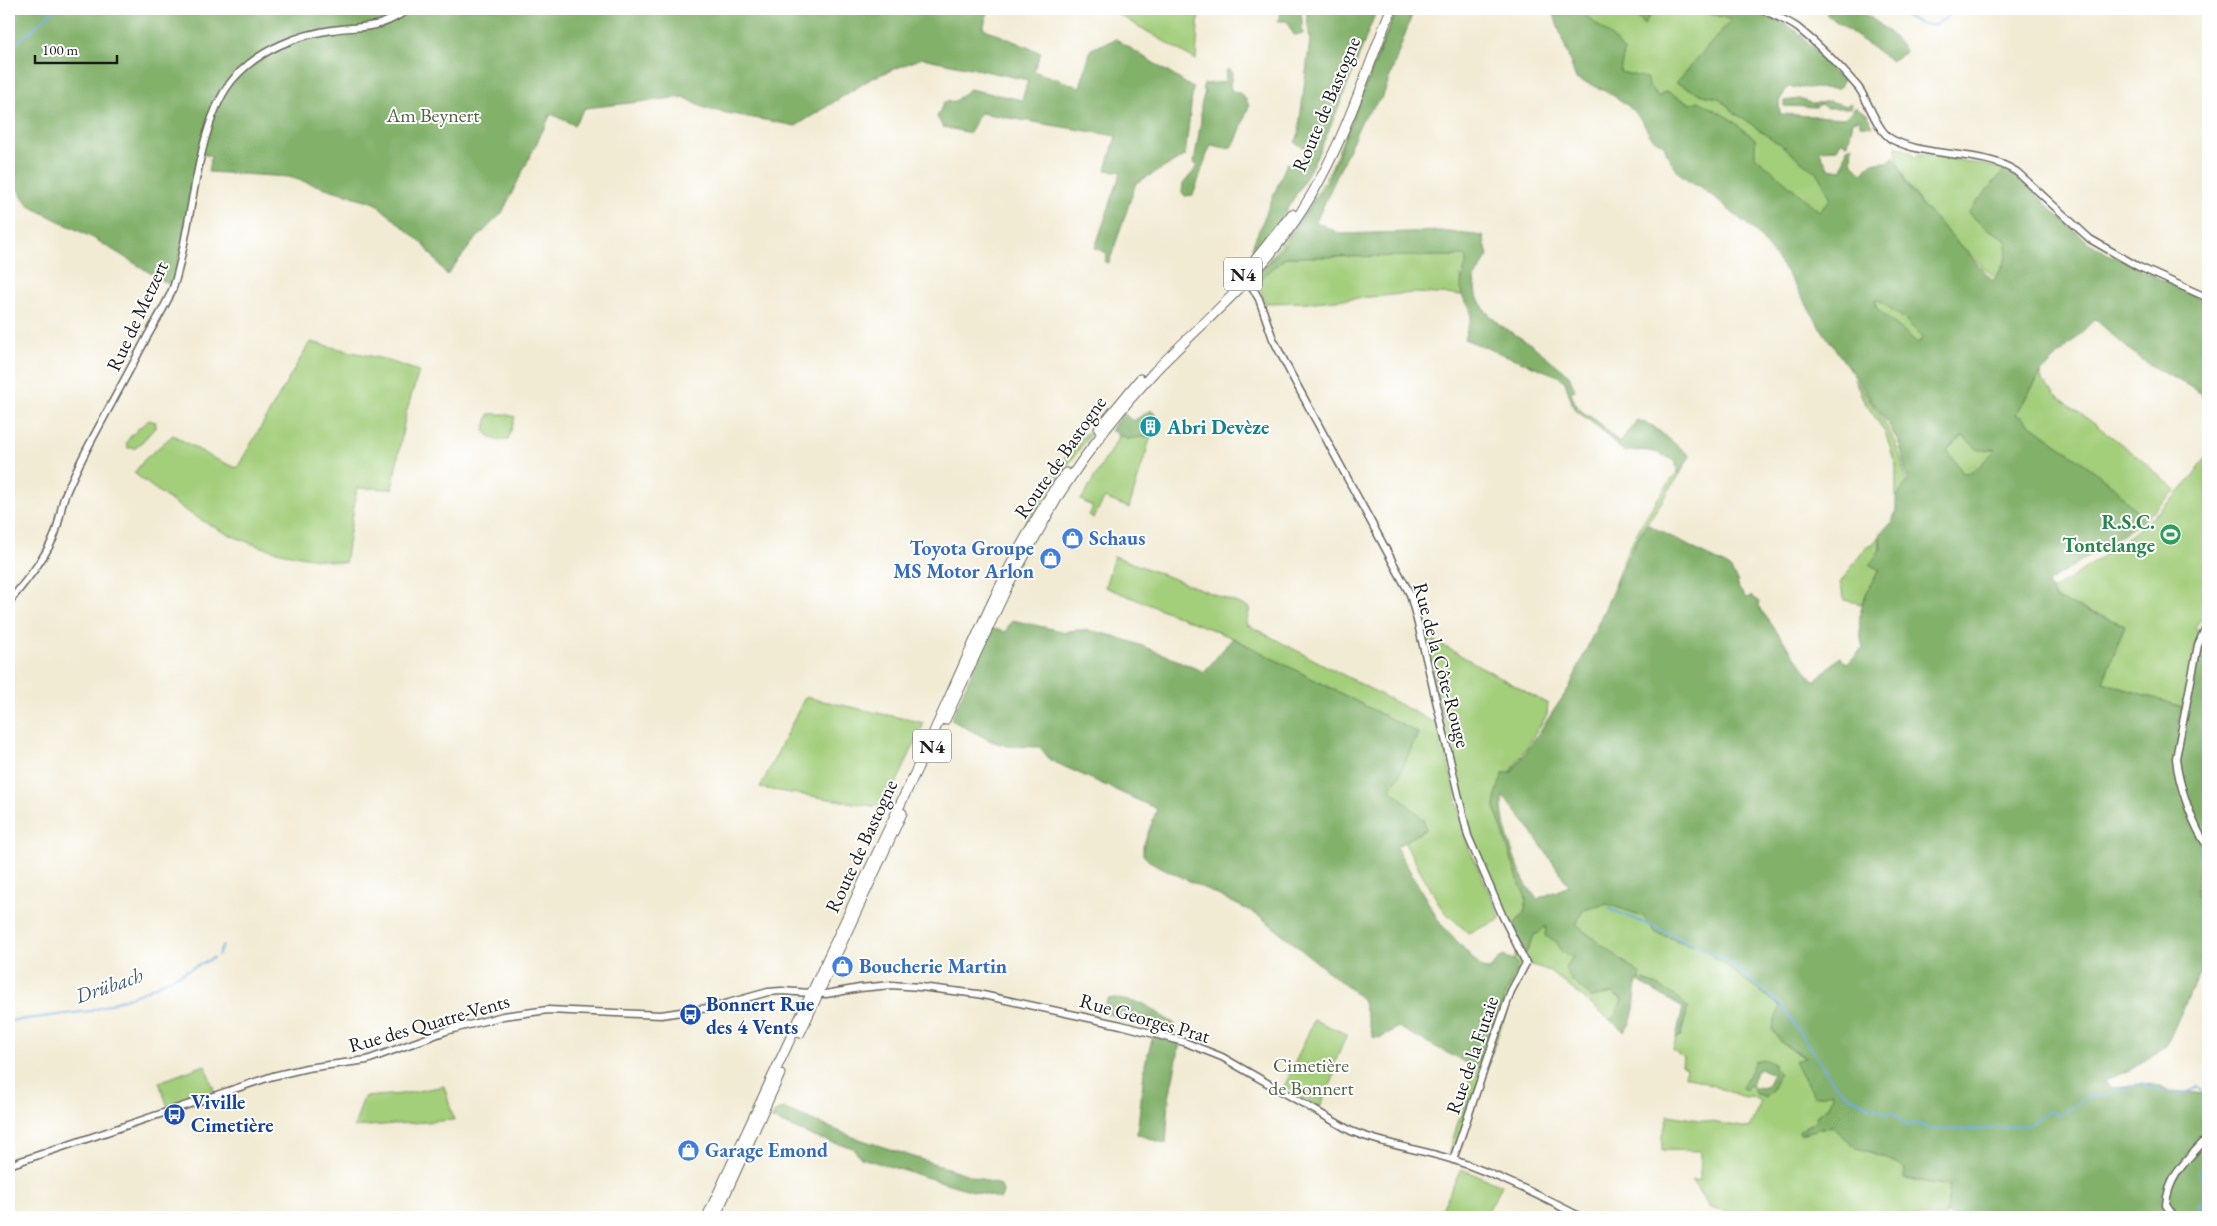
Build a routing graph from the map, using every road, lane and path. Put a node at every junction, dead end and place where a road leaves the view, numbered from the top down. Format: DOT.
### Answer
graph roads {
  1 [pos="408,9"];
  2 [pos="1385,9"];
  3 [pos="1391,9"];
  4 [pos="1761,9"];
  5 [pos="1247,278"];
  6 [pos="2208,298"];
  7 [pos="1057,491"];
  8 [pos="9,602"];
  9 [pos="2208,622"];
  10 [pos="2208,846"];
  11 [pos="1526,963"];
  12 [pos="814,994"];
  13 [pos="2208,1137"];
  14 [pos="1453,1160"];
  15 [pos="9,1165"];
  16 [pos="707,1217"];
  17 [pos="715,1217"];
  18 [pos="1580,1217"];
  19 [pos="2174,1217"];
  1 -- 8 [label="street, Rue de Metzert"];
  2 -- 7 [label="main road, Route de Bastogne / N4"];
  3 -- 5 [label="main road, Route de Bastogne / N4"];
  4 -- 6 [label="street"];
  5 -- 7 [label="main road, Route de Bastogne / N4"];
  5 -- 11 [label="street, Rue de la Côte-Rouge"];
  7 -- 12 [label="main road, Route de Bastogne / N4"];
  9 -- 10 [label="street"];
  11 -- 14 [label="street, Rue de la Futaie"];
  12 -- 14 [label="street, Rue Georges Prat"];
  12 -- 15 [label="street, Rue des Quatre-Vents"];
  12 -- 16 [label="main road, Route de Bastogne / N4"];
  12 -- 17 [label="main road, Route de Bastogne / N4"];
  13 -- 19 [label="street"];
  14 -- 18 [label="street, Rue Georges Prat"];
}
